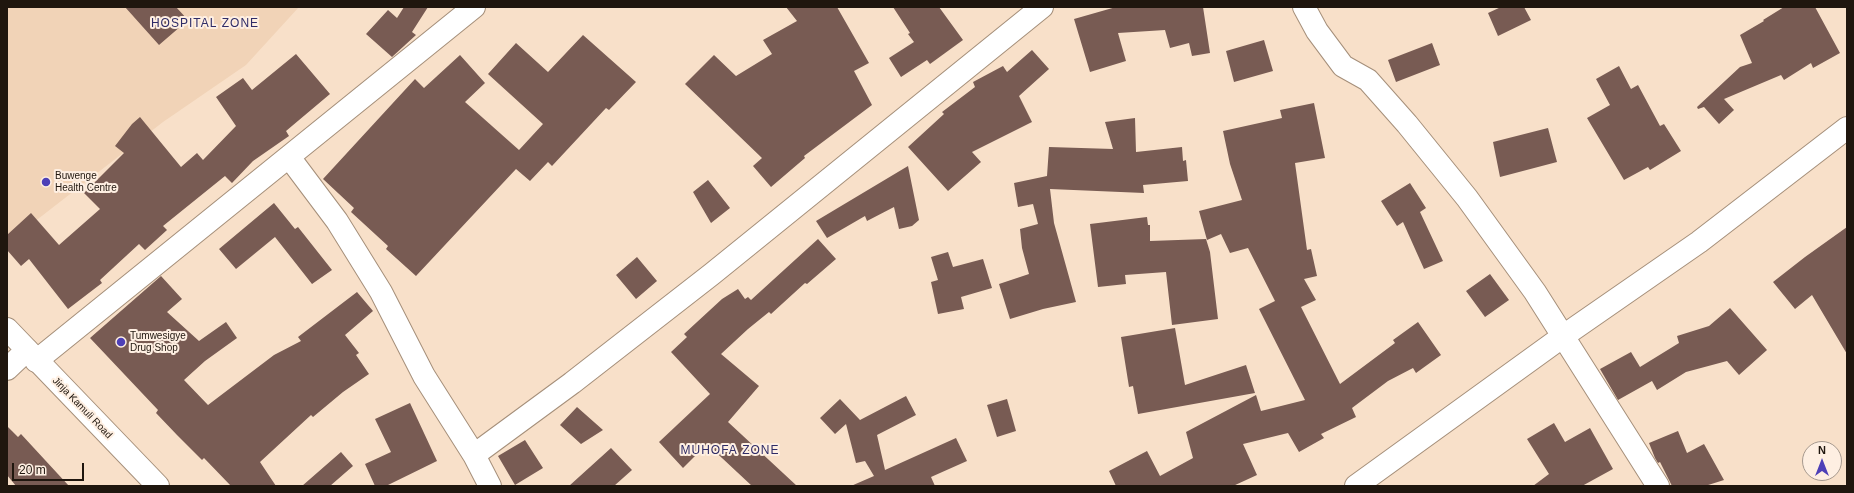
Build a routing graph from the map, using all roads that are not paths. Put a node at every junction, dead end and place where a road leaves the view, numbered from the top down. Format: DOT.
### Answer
graph roads {
  1 [pos="474,7"];
  2 [pos="1042,7"];
  3 [pos="1304,7"];
  4 [pos="1847,128"];
  5 [pos="289,157"];
  6 [pos="7,329"];
  7 [pos="1562,337"];
  8 [pos="31,356"];
  9 [pos="7,369"];
  10 [pos="474,455"];
  11 [pos="158,486"];
  12 [pos="490,486"];
  13 [pos="1356,486"];
  14 [pos="1658,486"];
  1 -- 5 [label="street"];
  2 -- 10 [label="street"];
  3 -- 7 [label="street"];
  4 -- 7 [label="street"];
  5 -- 8 [label="street"];
  5 -- 10 [label="street"];
  6 -- 8 [label="street, Jinja Kamuli Road"];
  7 -- 13 [label="street"];
  7 -- 14 [label="street"];
  8 -- 9 [label="street"];
  8 -- 11 [label="street, Jinja Kamuli Road"];
  10 -- 12 [label="street"];
}
